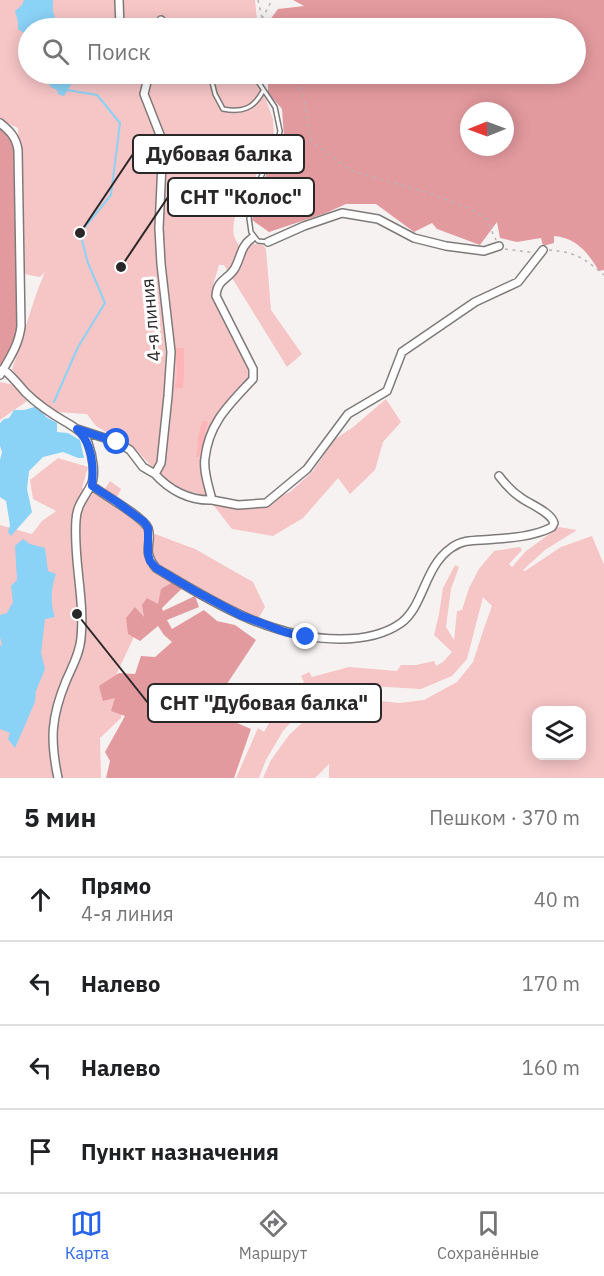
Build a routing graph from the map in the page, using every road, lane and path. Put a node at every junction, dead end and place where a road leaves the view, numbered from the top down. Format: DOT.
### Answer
graph roads {
  1 [pos="119,0"];
  2 [pos="258,0"];
  3 [pos="272,0"];
  4 [pos="120,18"];
  5 [pos="262,18"];
  6 [pos="263,18"];
  7 [pos="146,84"];
  8 [pos="212,84"];
  9 [pos="259,84"];
  10 [pos="297,84"];
  11 [pos="263,91"];
  12 [pos="0,123"];
  13 [pos="252,238"];
  14 [pos="268,242"];
  15 [pos="499,246"];
  16 [pos="543,250"];
  17 [pos="604,275"];
  18 [pos="2,372"];
  19 [pos="77,429"];
  20 [pos="155,474"];
  21 [pos="499,476"];
  22 [pos="92,486"];
  23 [pos="212,500"];
  24 [pos="58,778"];
  1 -- 4 [label="street"];
  2 -- 5 [label="path"];
  3 -- 6 [label="path"];
  7 -- 20 [label="street, 4-я линия"];
  8 -- 11 [label="lane"];
  9 -- 11 [label="lane"];
  10 -- 15 [label="path"];
  11 -- 14 [label="lane"];
  12 -- 18 [label="street"];
  13 -- 23 [label="street"];
  14 -- 15 [label="street"];
  15 -- 16 [label="path"];
  16 -- 17 [label="path"];
  16 -- 23 [label="street"];
  18 -- 19 [label="street"];
  19 -- 20 [label="street"];
  19 -- 22 [label="street"];
  20 -- 23 [label="street"];
  21 -- 22 [label="street"];
  22 -- 24 [label="street"];
}
